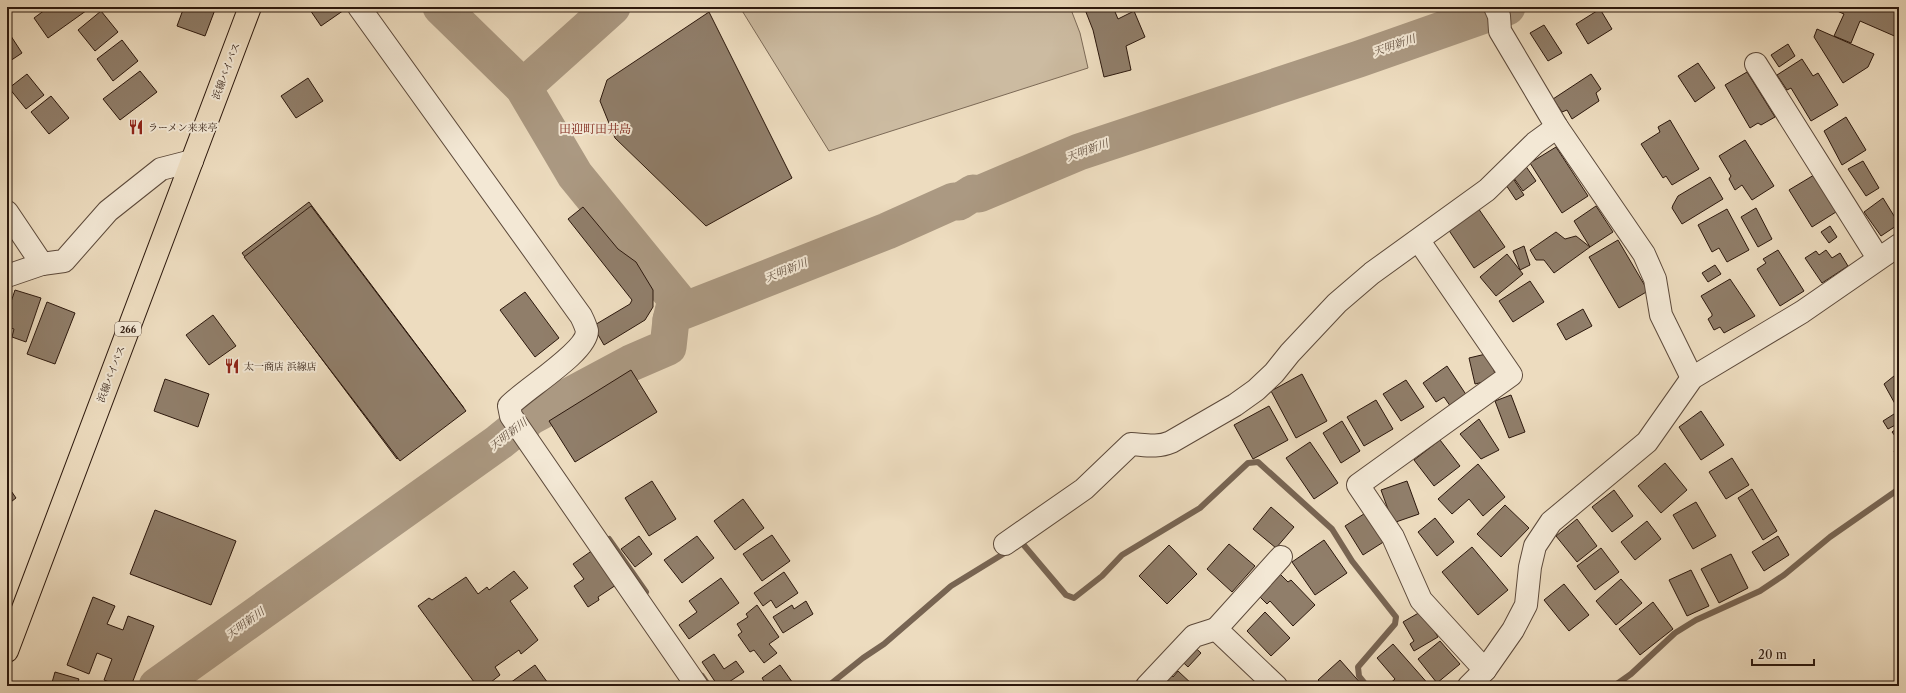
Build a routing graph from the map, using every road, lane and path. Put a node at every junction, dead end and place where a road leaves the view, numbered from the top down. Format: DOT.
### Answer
graph roads {
  1 [pos="250,7"];
  2 [pos="359,7"];
  3 [pos="1497,11"];
  4 [pos="1756,64"];
  5 [pos="1557,127"];
  6 [pos="192,161"];
  7 [pos="7,212"];
  8 [pos="1419,241"];
  9 [pos="1899,245"];
  10 [pos="1878,258"];
  11 [pos="42,264"];
  12 [pos="7,276"];
  13 [pos="1692,378"];
  14 [pos="1005,544"];
  15 [pos="1282,557"];
  16 [pos="1216,629"];
  17 [pos="7,651"];
  18 [pos="1484,670"];
  19 [pos="697,686"];
  20 [pos="1147,686"];
  21 [pos="1276,686"];
  22 [pos="1469,686"];
  1 -- 6 [label="highway, 浜線バイパス / 266"];
  2 -- 19 [label="street"];
  3 -- 5 [label="street"];
  4 -- 10 [label="street"];
  5 -- 8 [label="street"];
  5 -- 13 [label="street"];
  6 -- 11 [label="street"];
  6 -- 17 [label="highway, 浜線バイパス / 266"];
  7 -- 11 [label="street"];
  8 -- 14 [label="street"];
  8 -- 18 [label="street"];
  9 -- 10 [label="street"];
  10 -- 13 [label="street"];
  11 -- 12 [label="street"];
  13 -- 18 [label="street"];
  15 -- 16 [label="street"];
  16 -- 20 [label="street"];
  16 -- 21 [label="street"];
  18 -- 22 [label="street"];
}
